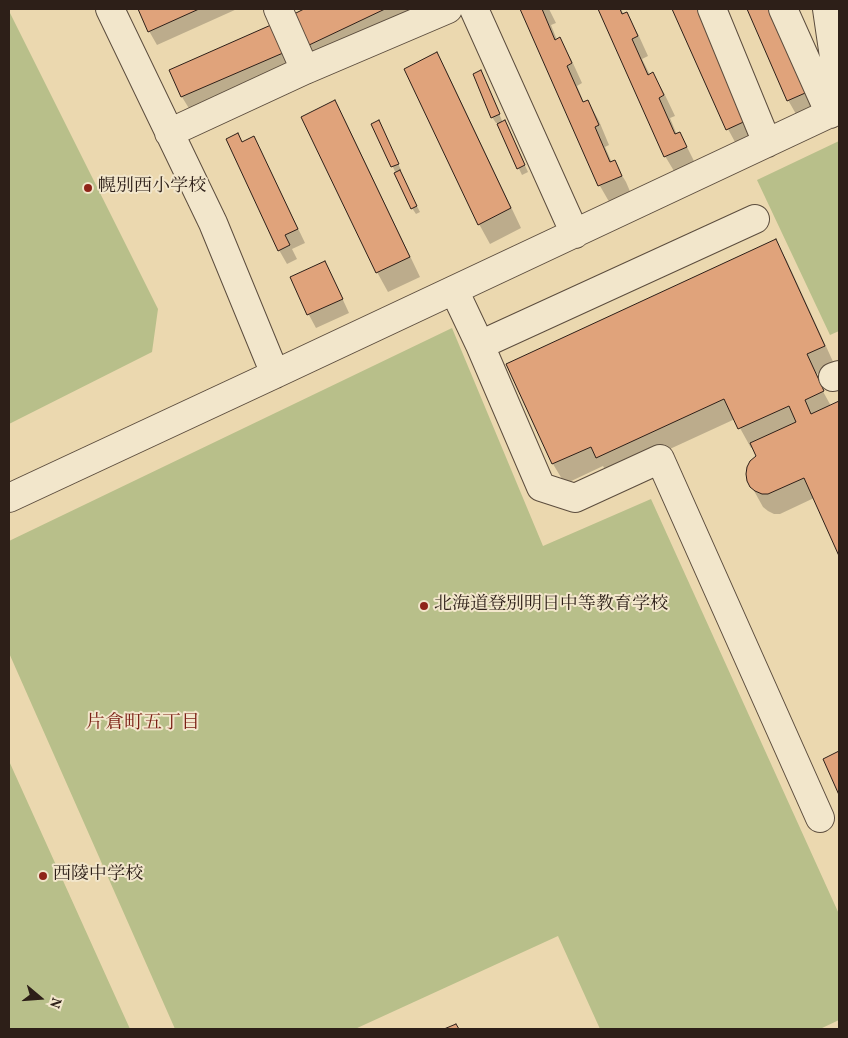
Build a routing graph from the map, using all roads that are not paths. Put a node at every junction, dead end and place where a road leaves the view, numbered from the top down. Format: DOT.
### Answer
graph roads {
  1 [pos="110,9"];
  2 [pos="278,9"];
  3 [pos="445,9"];
  4 [pos="474,9"];
  5 [pos="712,9"];
  6 [pos="783,9"];
  7 [pos="827,9"];
  8 [pos="305,70"];
  9 [pos="836,104"];
  10 [pos="169,133"];
  11 [pos="767,143"];
  12 [pos="755,219"];
  13 [pos="575,234"];
  14 [pos="454,290"];
  15 [pos="480,345"];
  16 [pos="275,374"];
  17 [pos="9,498"];
  18 [pos="820,818"];
  1 -- 10 [label="street"];
  2 -- 8 [label="street"];
  3 -- 8 [label="street"];
  4 -- 13 [label="street"];
  5 -- 11 [label="street"];
  6 -- 9 [label="street"];
  7 -- 9 [label="street"];
  8 -- 10 [label="street"];
  9 -- 11 [label="street"];
  10 -- 16 [label="street"];
  11 -- 13 [label="street"];
  12 -- 15 [label="street"];
  13 -- 14 [label="street"];
  14 -- 15 [label="street"];
  14 -- 16 [label="street"];
  15 -- 18 [label="street"];
  16 -- 17 [label="street"];
}
